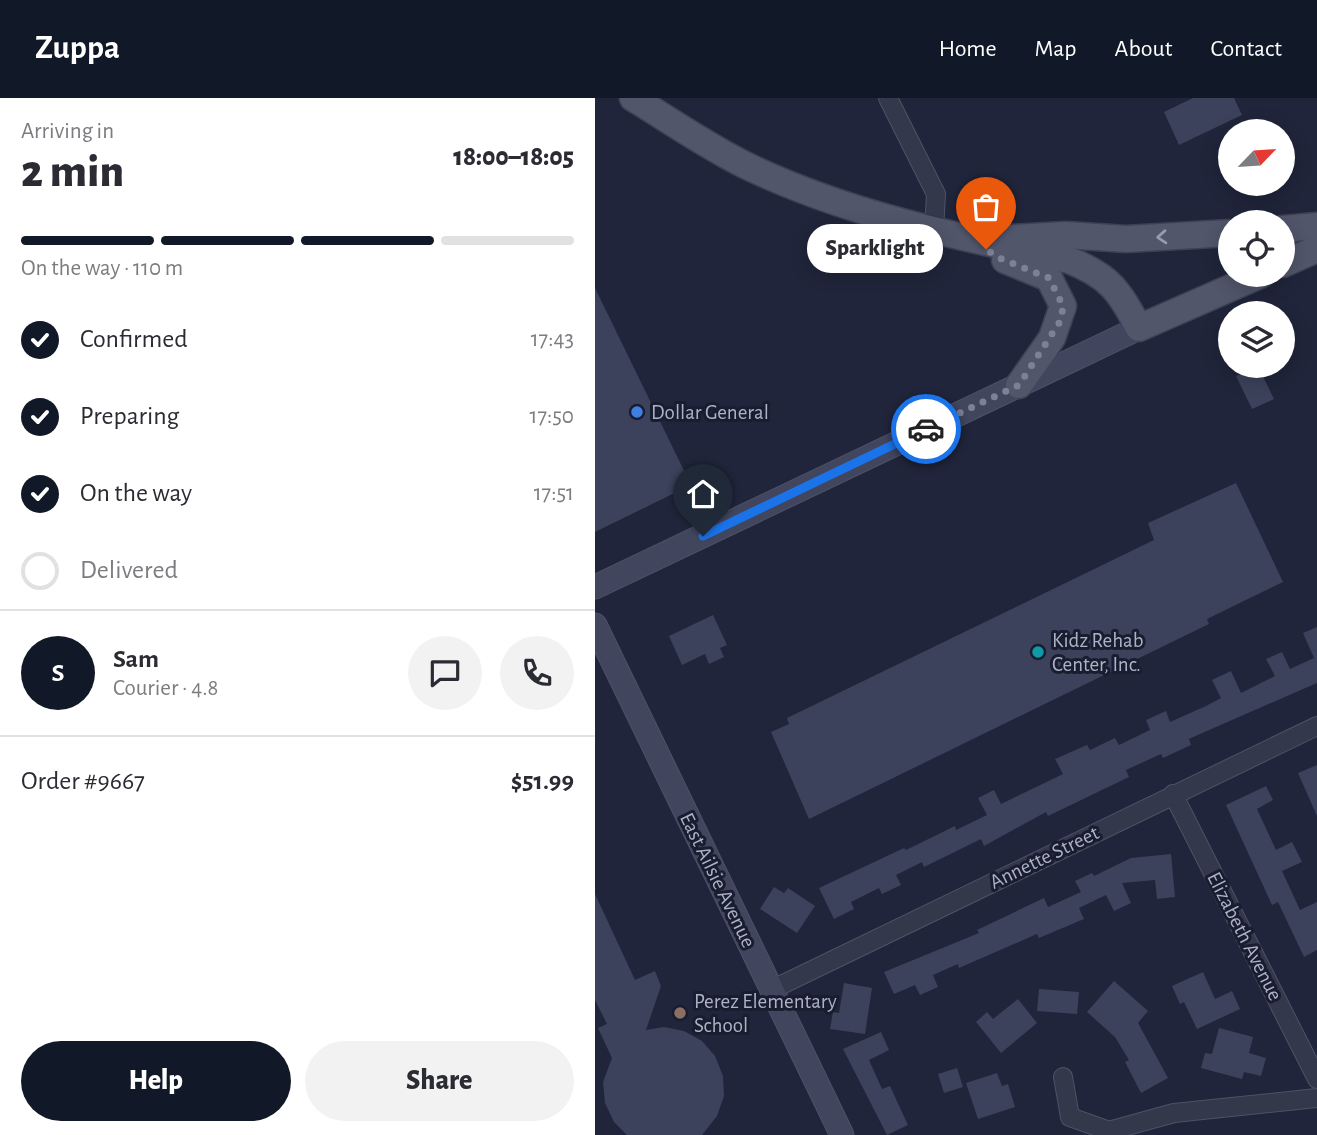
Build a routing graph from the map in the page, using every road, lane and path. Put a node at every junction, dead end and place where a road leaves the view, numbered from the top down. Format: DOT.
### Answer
graph roads {
  1 [pos="633,98"];
  2 [pos="888,98"];
  3 [pos="1317,226"];
  4 [pos="1295,228"];
  5 [pos="934,230"];
  6 [pos="1218,234"];
  7 [pos="974,240"];
  8 [pos="1317,249"];
  9 [pos="1295,259"];
  10 [pos="1233,287"];
  11 [pos="1139,328"];
  12 [pos="1019,385"];
  13 [pos="595,587"];
  14 [pos="595,625"];
  15 [pos="1317,726"];
  16 [pos="1173,794"];
  17 [pos="771,990"];
  18 [pos="1063,1077"];
  19 [pos="1317,1079"];
  20 [pos="1317,1097"];
  21 [pos="842,1135"];
  1 -- 5 [label="main road"];
  2 -- 5 [label="street"];
  3 -- 4 [label="main road"];
  5 -- 7 [label="main road"];
  6 -- 7 [label="main road, one-way"];
  7 -- 11 [label="main road"];
  7 -- 12 [label="main road"];
  8 -- 9 [label="main road"];
  10 -- 11 [label="main road"];
  11 -- 12 [label="main road"];
  12 -- 13 [label="main road"];
  14 -- 17 [label="main road, East Ailsie Avenue"];
  15 -- 16 [label="street, Annette Street"];
  16 -- 17 [label="street, Annette Street"];
  16 -- 19 [label="street, Elizabeth Avenue"];
  17 -- 21 [label="main road, East Ailsie Avenue"];
  18 -- 20 [label="street"];
}
